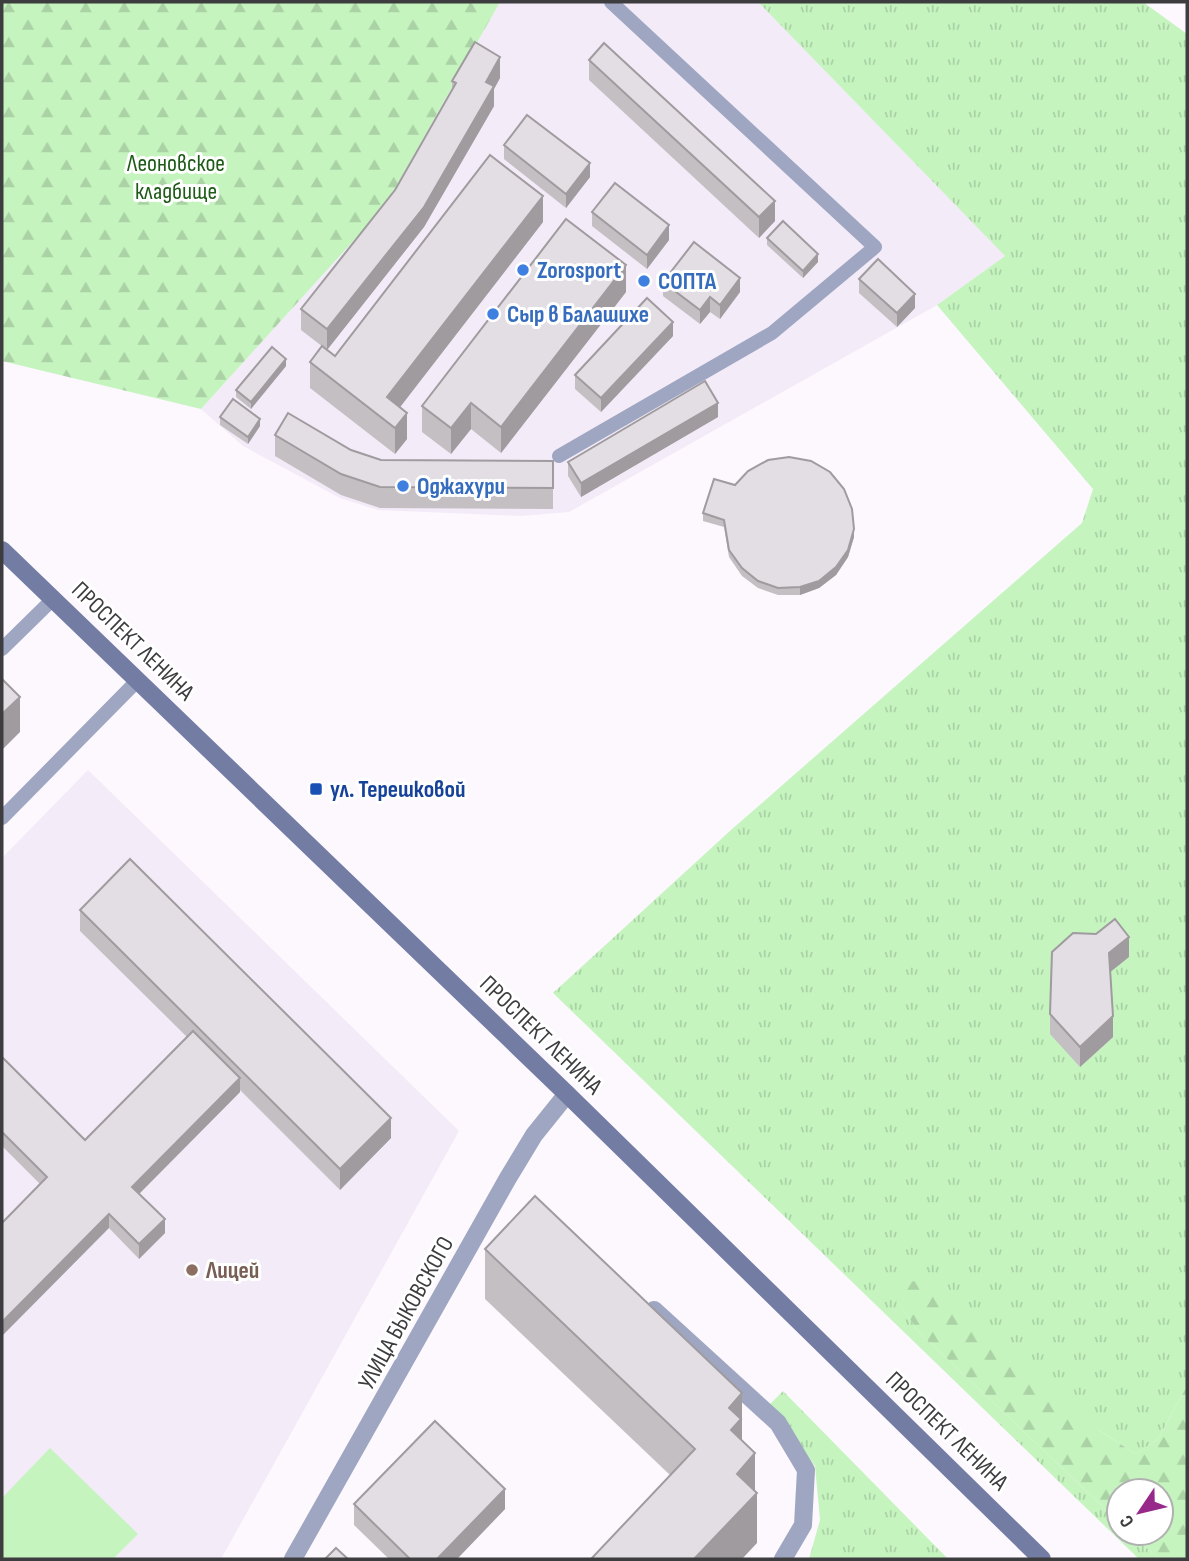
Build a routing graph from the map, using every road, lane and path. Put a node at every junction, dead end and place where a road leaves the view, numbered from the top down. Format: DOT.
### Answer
graph roads {
  1 [pos="611,2"];
  2 [pos="559,456"];
  3 [pos="2,550"];
  4 [pos="53,598"];
  5 [pos="2,649"];
  6 [pos="138,680"];
  7 [pos="2,818"];
  8 [pos="567,1094"];
  9 [pos="638,1295"];
  10 [pos="293,1559"];
  11 [pos="783,1559"];
  12 [pos="1042,1559"];
  1 -- 2 [label="lane"];
  3 -- 4 [label="main road, ПРОСПЕКТ ЛЕНИНА"];
  4 -- 5 [label="lane"];
  4 -- 6 [label="main road, ПРОСПЕКТ ЛЕНИНА"];
  6 -- 7 [label="lane"];
  6 -- 8 [label="main road, ПРОСПЕКТ ЛЕНИНА"];
  8 -- 10 [label="street, УЛИЦА БЫКОВСКОГО"];
  8 -- 12 [label="main road, ПРОСПЕКТ ЛЕНИНА"];
  9 -- 11 [label="street"];
}
